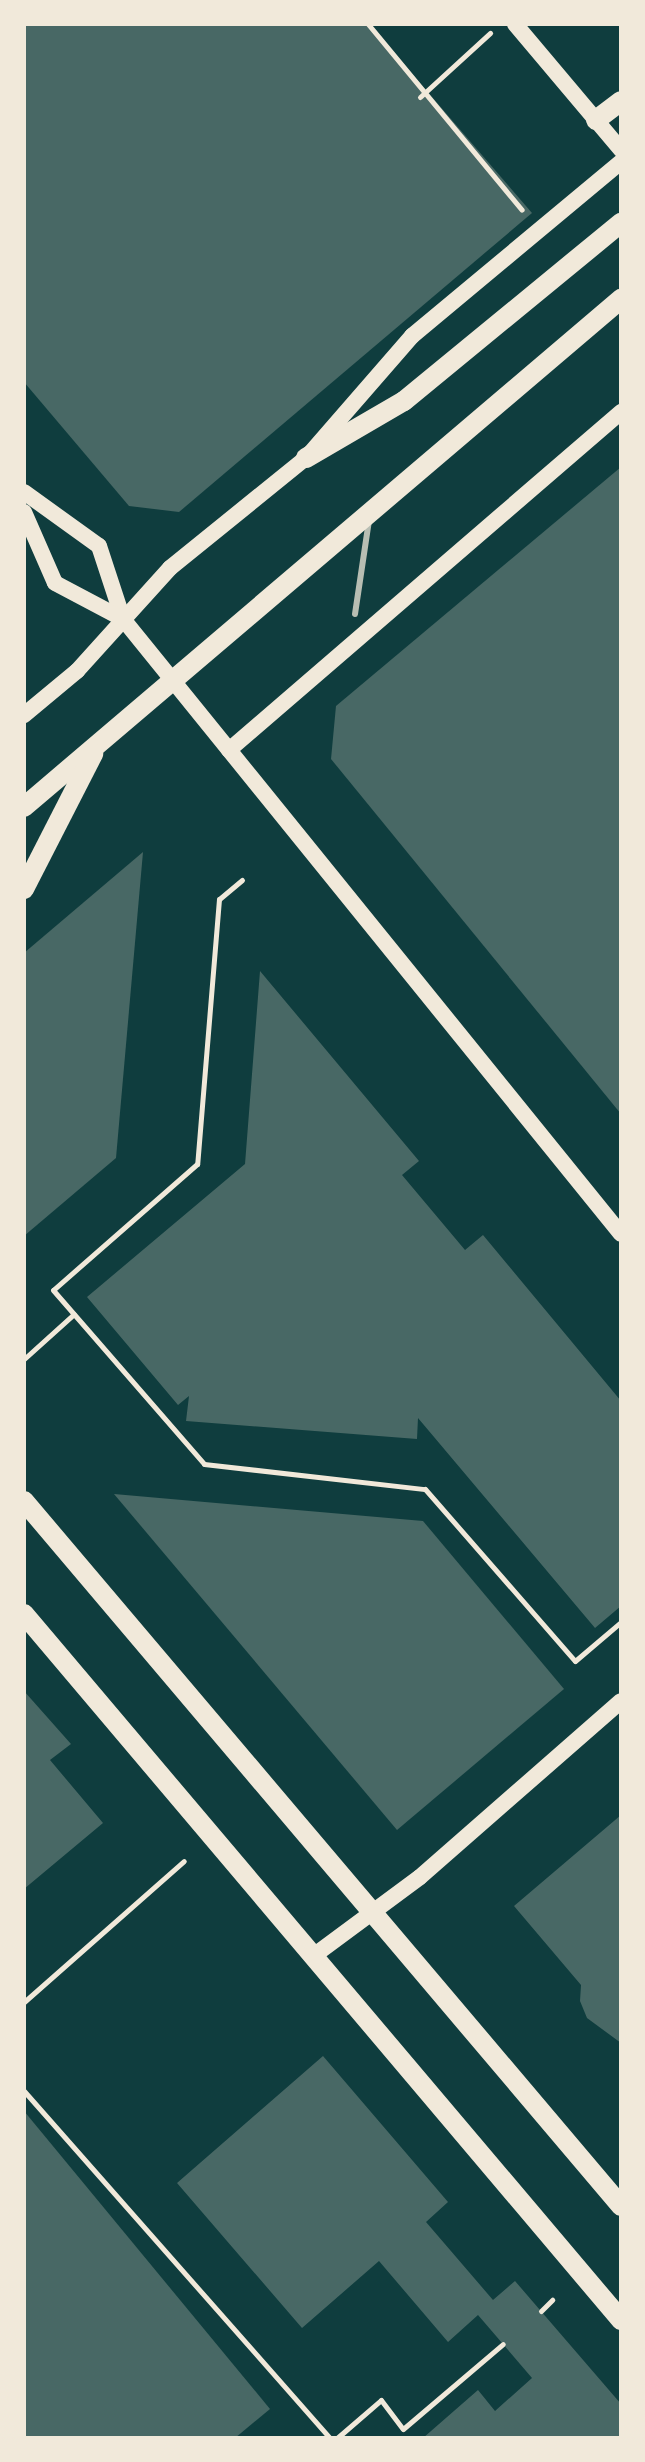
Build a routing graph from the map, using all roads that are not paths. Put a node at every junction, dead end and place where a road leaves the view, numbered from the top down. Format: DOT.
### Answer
graph roads {
  1 [pos="515,24"];
  2 [pos="621,101"];
  3 [pos="596,120"];
  4 [pos="621,150"];
  5 [pos="621,162"];
  6 [pos="621,223"];
  7 [pos="621,299"];
  8 [pos="621,412"];
  9 [pos="306,458"];
  10 [pos="24,492"];
  11 [pos="24,512"];
  12 [pos="370,512"];
  13 [pos="355,614"];
  14 [pos="123,619"];
  15 [pos="24,715"];
  16 [pos="98,744"];
  17 [pos="229,750"];
  18 [pos="24,807"];
  19 [pos="24,889"];
  20 [pos="621,1234"];
  21 [pos="24,1501"];
  22 [pos="24,1614"];
  23 [pos="621,1701"];
  24 [pos="374,1914"];
  25 [pos="312,1957"];
  26 [pos="621,2206"];
  27 [pos="621,2320"];
  1 -- 3 [label="main road"];
  2 -- 3 [label="main road"];
  3 -- 4 [label="main road"];
  5 -- 9 [label="main road"];
  6 -- 9 [label="main road"];
  7 -- 12 [label="main road"];
  8 -- 17 [label="main road"];
  9 -- 14 [label="main road"];
  10 -- 14 [label="main road"];
  11 -- 14 [label="main road"];
  12 -- 13 [label="lane"];
  12 -- 16 [label="main road"];
  14 -- 15 [label="main road"];
  14 -- 17 [label="main road"];
  16 -- 18 [label="main road"];
  16 -- 19 [label="main road"];
  17 -- 20 [label="main road"];
  21 -- 24 [label="main road"];
  22 -- 25 [label="main road"];
  23 -- 24 [label="main road"];
  24 -- 25 [label="main road"];
  24 -- 26 [label="main road"];
  25 -- 27 [label="main road"];
}
